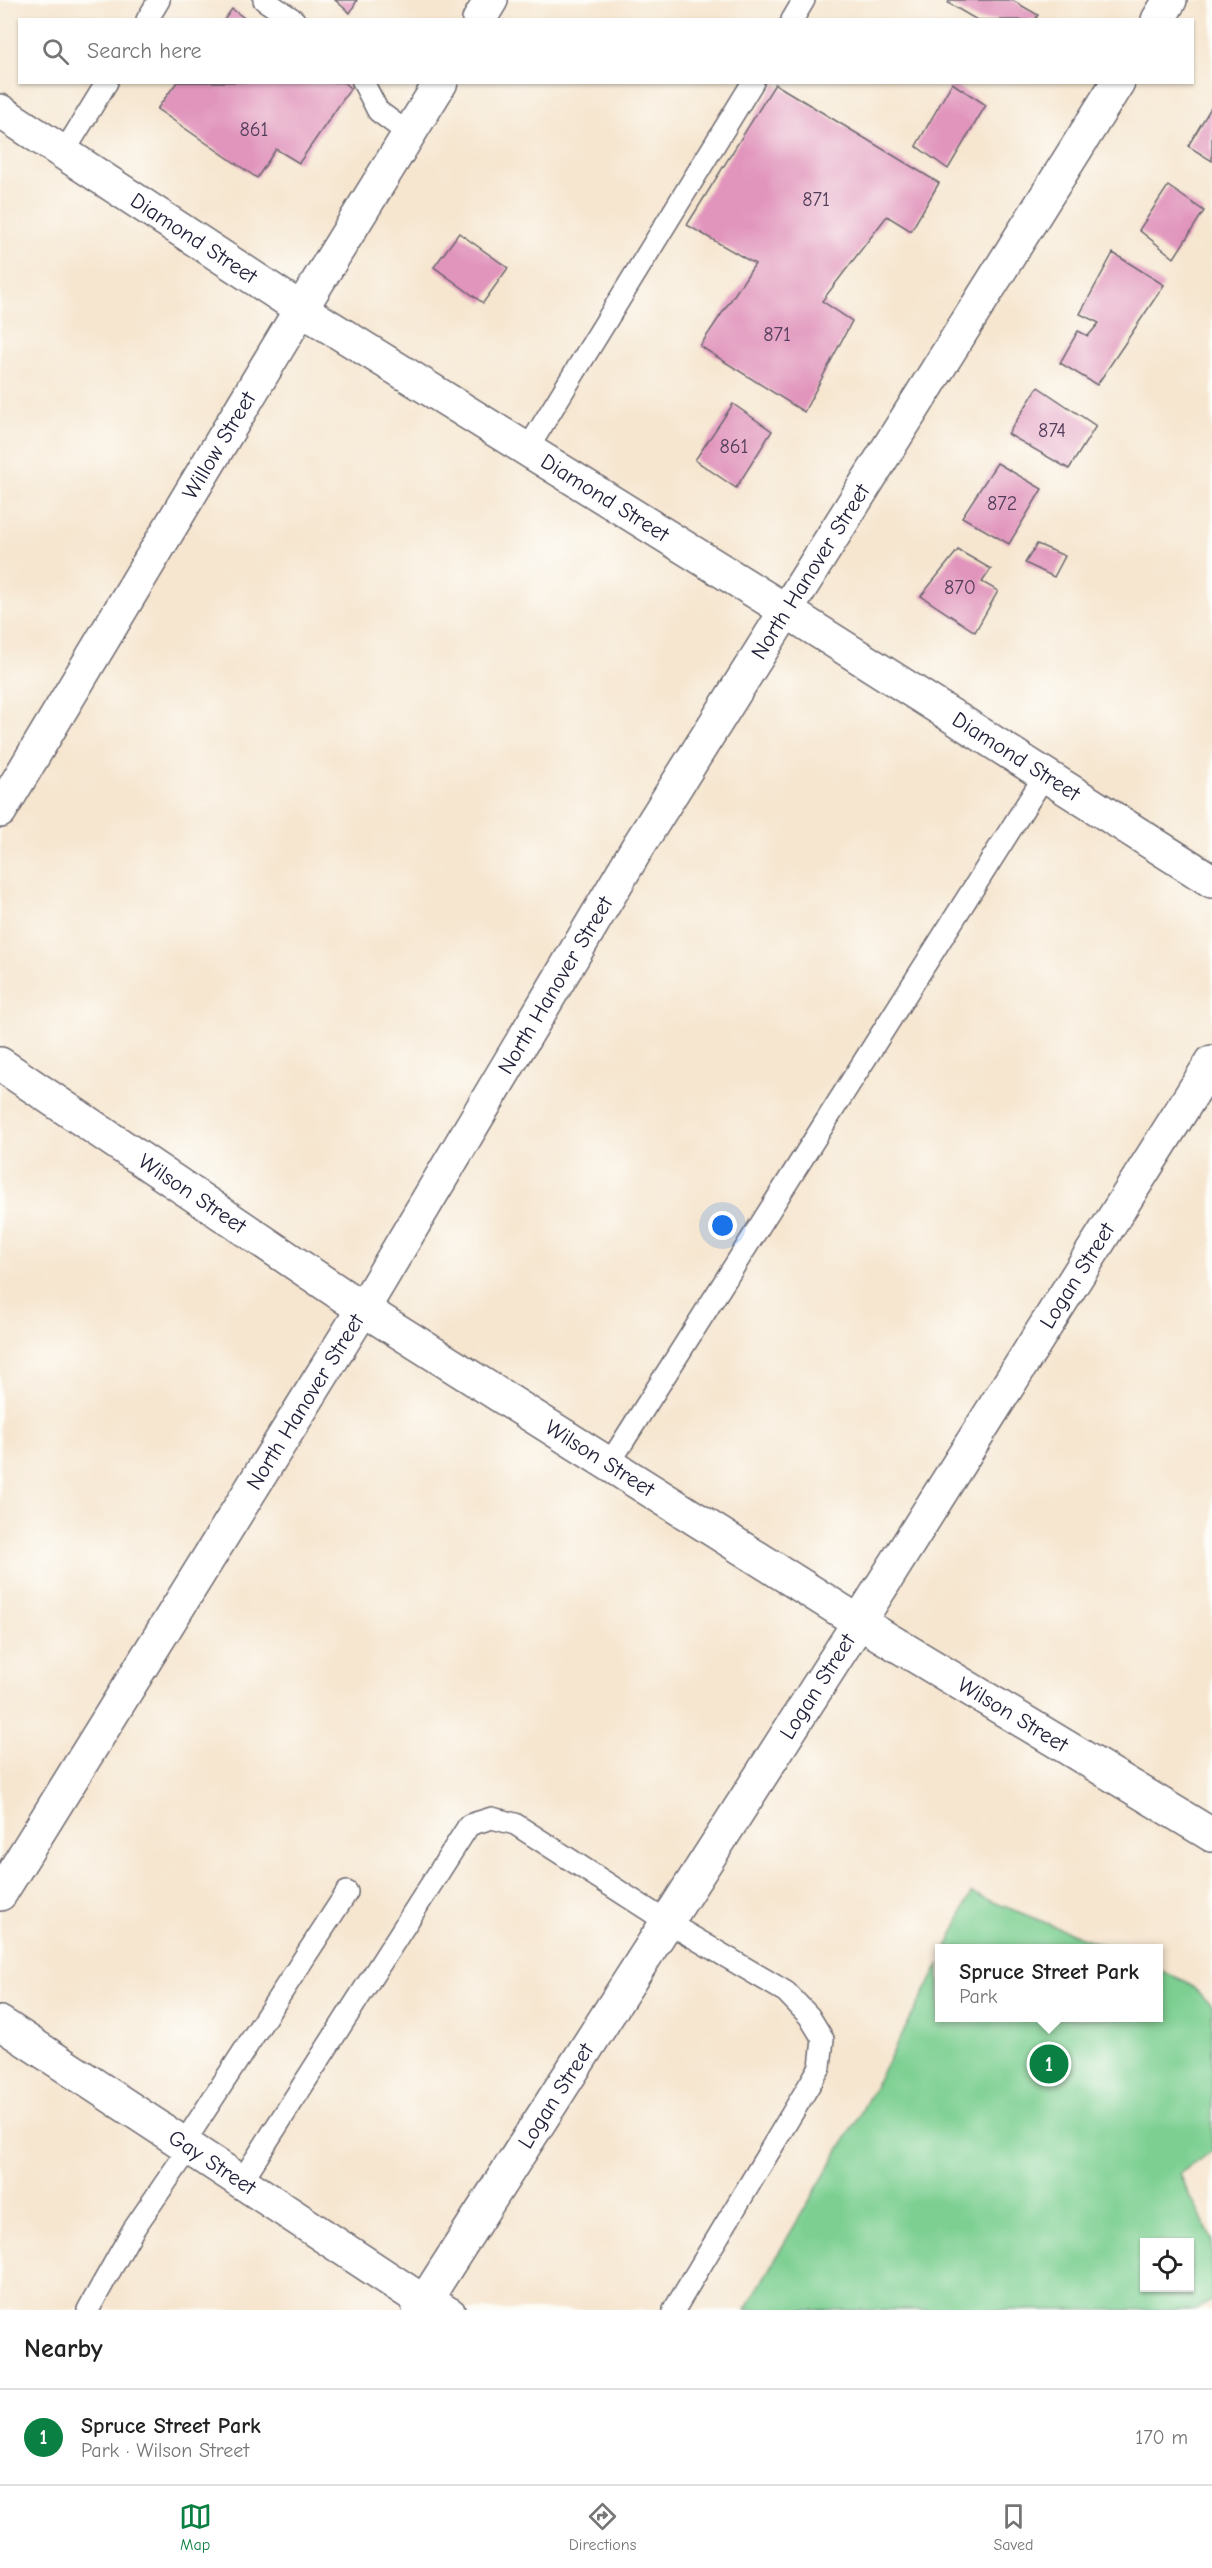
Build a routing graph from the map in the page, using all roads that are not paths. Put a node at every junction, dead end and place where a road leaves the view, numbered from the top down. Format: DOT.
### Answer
graph roads {
  1 [pos="159,0"];
  2 [pos="264,0"];
  3 [pos="491,0"];
  4 [pos="804,0"];
  5 [pos="1170,0"];
  6 [pos="148,18"];
  7 [pos="291,18"];
  8 [pos="480,18"];
  9 [pos="793,18"];
  10 [pos="1159,18"];
  11 [pos="106,84"];
  12 [pos="364,84"];
  13 [pos="440,84"];
  14 [pos="752,84"];
  15 [pos="1117,84"];
  16 [pos="0,111"];
  17 [pos="409,134"];
  18 [pos="63,152"];
  19 [pos="301,309"];
  20 [pos="527,450"];
  21 [pos="785,610"];
  22 [pos="1045,775"];
  23 [pos="0,811"];
  24 [pos="1212,881"];
  25 [pos="1212,1062"];
  26 [pos="0,1064"];
  27 [pos="363,1309"];
  28 [pos="609,1464"];
  29 [pos="859,1622"];
  30 [pos="1212,1835"];
  31 [pos="347,1892"];
  32 [pos="0,1894"];
  33 [pos="667,1922"];
  34 [pos="0,2023"];
  35 [pos="187,2145"];
  36 [pos="241,2182"];
  37 [pos="431,2304"];
  38 [pos="88,2310"];
  39 [pos="674,2310"];
  1 -- 6 [label="lane"];
  2 -- 7 [label="lane"];
  3 -- 8 [label="street"];
  4 -- 9 [label="lane"];
  5 -- 10 [label="street"];
  11 -- 18 [label="lane"];
  12 -- 17 [label="lane"];
  13 -- 17 [label="street, Willow Street"];
  14 -- 20 [label="lane"];
  15 -- 21 [label="street, North Hanover Street"];
  16 -- 18 [label="street, Diamond Street"];
  17 -- 19 [label="street, Willow Street"];
  18 -- 19 [label="street, Diamond Street"];
  19 -- 20 [label="street, Diamond Street"];
  19 -- 23 [label="street, Willow Street"];
  20 -- 21 [label="street, Diamond Street"];
  21 -- 22 [label="street, Diamond Street"];
  21 -- 27 [label="street, North Hanover Street"];
  22 -- 24 [label="street, Diamond Street"];
  22 -- 28 [label="lane"];
  25 -- 29 [label="street, Logan Street"];
  26 -- 27 [label="street, Wilson Street"];
  27 -- 28 [label="street, Wilson Street"];
  27 -- 32 [label="street, North Hanover Street"];
  28 -- 29 [label="street, Wilson Street"];
  29 -- 30 [label="street, Wilson Street"];
  29 -- 33 [label="street, Logan Street"];
  31 -- 35 [label="lane"];
  33 -- 36 [label="lane"];
  33 -- 37 [label="street, Logan Street"];
  33 -- 39 [label="lane"];
  34 -- 35 [label="street, Gay Street"];
  35 -- 36 [label="street, Gay Street"];
  35 -- 38 [label="lane"];
  36 -- 37 [label="street, Gay Street"];
}
